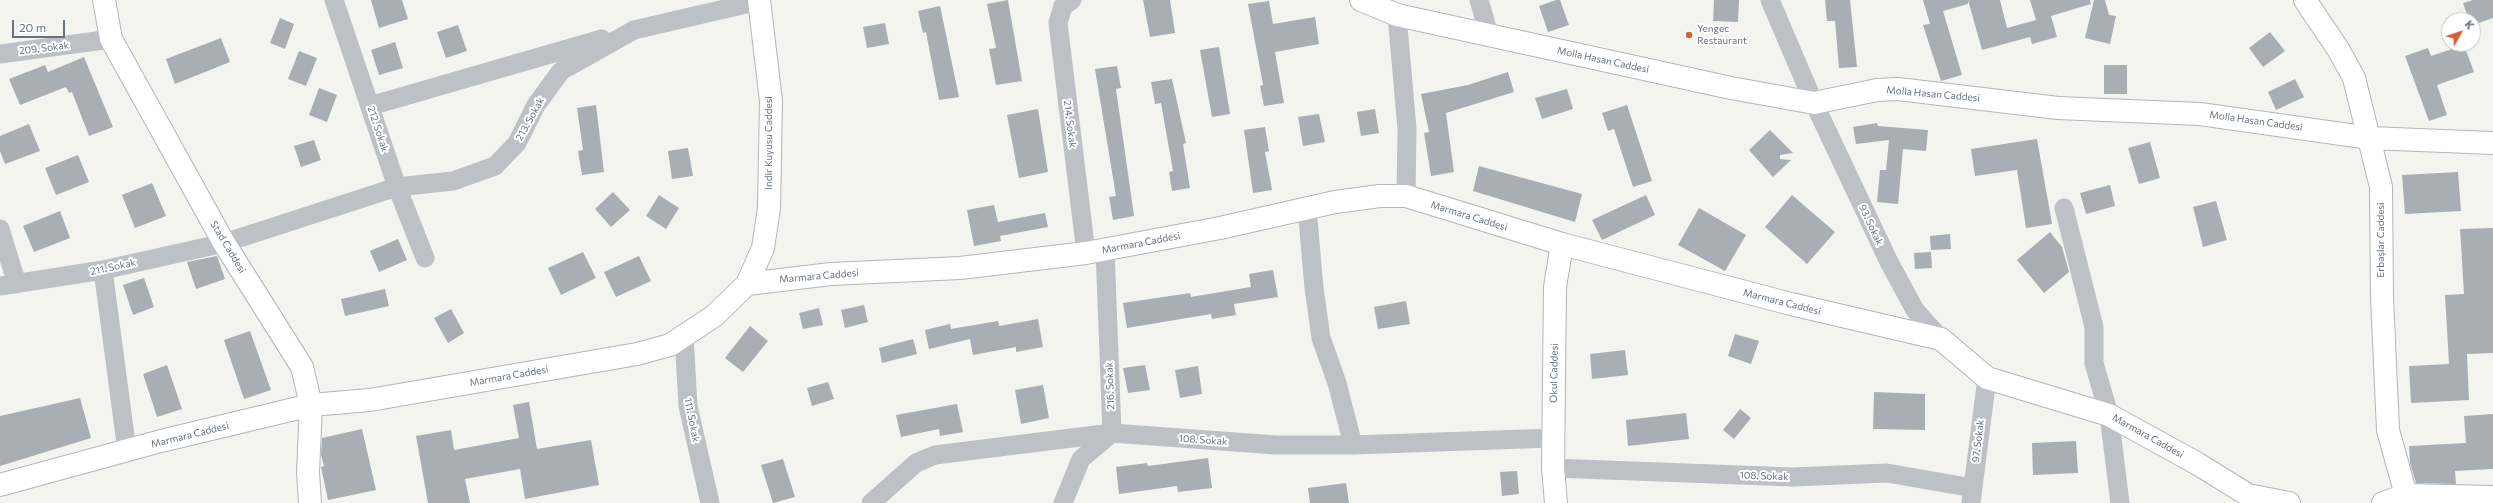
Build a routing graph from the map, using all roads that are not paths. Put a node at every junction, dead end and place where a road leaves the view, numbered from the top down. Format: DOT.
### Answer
graph roads {
  1 [pos="104,0"];
  2 [pos="334,0"];
  3 [pos="759,0"];
  4 [pos="1072,0"];
  5 [pos="1361,0"];
  6 [pos="1479,0"];
  7 [pos="1770,0"];
  8 [pos="2306,0"];
  9 [pos="717,5"];
  10 [pos="1397,15"];
  11 [pos="634,30"];
  12 [pos="1489,35"];
  13 [pos="111,39"];
  14 [pos="0,54"];
  15 [pos="1814,103"];
  16 [pos="370,106"];
  17 [pos="2370,138"];
  18 [pos="2493,143"];
  19 [pos="397,187"];
  20 [pos="1406,196"];
  21 [pos="1307,208"];
  22 [pos="2064,208"];
  23 [pos="0,229"];
  24 [pos="224,243"];
  25 [pos="1562,244"];
  26 [pos="1096,252"];
  27 [pos="425,258"];
  28 [pos="103,270"];
  29 [pos="747,284"];
  30 [pos="9,285"];
  31 [pos="684,336"];
  32 [pos="1941,339"];
  33 [pos="1987,378"];
  34 [pos="311,406"];
  35 [pos="2109,415"];
  36 [pos="1112,434"];
  37 [pos="1553,438"];
  38 [pos="1353,445"];
  39 [pos="127,451"];
  40 [pos="1553,468"];
  41 [pos="0,485"];
  42 [pos="1972,495"];
  43 [pos="2406,495"];
  44 [pos="2493,497"];
  45 [pos="2250,499"];
  46 [pos="310,503"];
  47 [pos="710,503"];
  48 [pos="871,503"];
  49 [pos="1063,503"];
  50 [pos="1556,503"];
  51 [pos="2120,503"];
  52 [pos="2289,503"];
  53 [pos="2383,503"];
  1 -- 13 [label="street, Stad Caddesi"];
  2 -- 16 [label="street, 212. Sokak"];
  3 -- 9 [label="street, 213. Sokak"];
  3 -- 29 [label="street, Indir Kuyusu Caddesi"];
  4 -- 26 [label="street, 214. Sokak"];
  5 -- 10 [label="street, Molla Hasan Caddesi"];
  6 -- 12 [label="street"];
  7 -- 15 [label="street, 93. Sokak"];
  8 -- 17 [label="street, Erbaşlar Caddesi"];
  9 -- 11 [label="street, 213. Sokak"];
  10 -- 12 [label="street, Molla Hasan Caddesi"];
  10 -- 20 [label="street"];
  11 -- 16 [label="street"];
  11 -- 19 [label="street, 213. Sokak"];
  12 -- 15 [label="street, Molla Hasan Caddesi"];
  13 -- 14 [label="street, 209. Sokak"];
  13 -- 24 [label="street, Stad Caddesi"];
  15 -- 17 [label="street, Molla Hasan Caddesi"];
  15 -- 32 [label="street, 93. Sokak"];
  16 -- 19 [label="street, 212. Sokak"];
  17 -- 18 [label="street, Molla Hasan Caddesi"];
  17 -- 43 [label="street, Erbaşlar Caddesi"];
  19 -- 24 [label="street, 213. Sokak"];
  19 -- 27 [label="street, 212. Sokak"];
  20 -- 21 [label="street, Marmara Caddesi"];
  20 -- 25 [label="street, Marmara Caddesi"];
  21 -- 26 [label="street, Marmara Caddesi"];
  21 -- 38 [label="street"];
  22 -- 35 [label="street"];
  23 -- 30 [label="street"];
  24 -- 28 [label="street, 211. Sokak"];
  24 -- 34 [label="street, Stad Caddesi"];
  25 -- 32 [label="street, Marmara Caddesi"];
  25 -- 37 [label="street, Okul Caddesi"];
  26 -- 29 [label="street, Marmara Caddesi"];
  26 -- 36 [label="street, 216. Sokak"];
  28 -- 30 [label="street, 211. Sokak"];
  28 -- 39 [label="street"];
  29 -- 31 [label="street, Marmara Caddesi"];
  31 -- 34 [label="street, Marmara Caddesi"];
  31 -- 47 [label="street, 111. Sokak"];
  32 -- 33 [label="street, Marmara Caddesi"];
  33 -- 35 [label="street, Marmara Caddesi"];
  33 -- 42 [label="street, 97. Sokak"];
  34 -- 39 [label="street, Marmara Caddesi"];
  34 -- 46 [label="street, Stad Caddesi"];
  35 -- 45 [label="street, Marmara Caddesi"];
  35 -- 51 [label="street"];
  36 -- 38 [label="street, 108. Sokak"];
  36 -- 48 [label="street, 108. Sokak"];
  36 -- 49 [label="street"];
  37 -- 38 [label="street, 108. Sokak"];
  37 -- 40 [label="street, Okul Caddesi"];
  39 -- 41 [label="street, Marmara Caddesi"];
  40 -- 42 [label="street, 108. Sokak"];
  40 -- 50 [label="street, Okul Caddesi"];
  43 -- 44 [label="street"];
  43 -- 53 [label="street"];
  45 -- 52 [label="street"];
}
